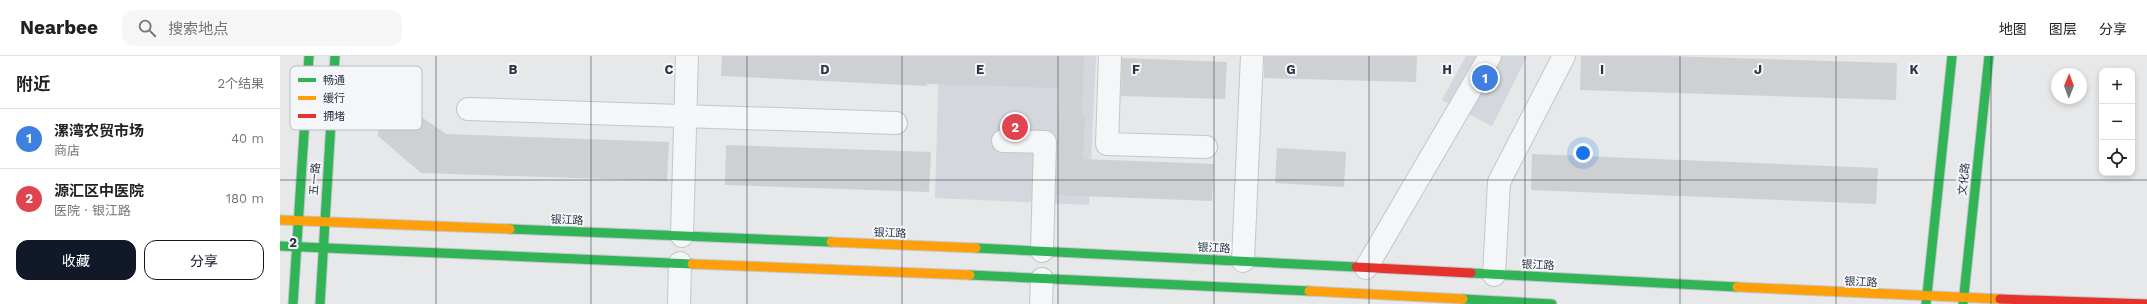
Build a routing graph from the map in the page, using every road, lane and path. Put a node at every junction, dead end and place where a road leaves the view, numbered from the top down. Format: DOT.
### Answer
graph roads {
  1 [pos="309,56"];
  2 [pos="335,56"];
  3 [pos="687,56"];
  4 [pos="1110,56"];
  5 [pos="1252,56"];
  6 [pos="1490,56"];
  7 [pos="1564,56"];
  8 [pos="1952,56"];
  9 [pos="1989,56"];
  10 [pos="308,66"];
  11 [pos="334,66"];
  12 [pos="468,110"];
  13 [pos="685,116"];
  14 [pos="896,123"];
  15 [pos="305,130"];
  16 [pos="330,130"];
  17 [pos="1003,141"];
  18 [pos="1206,147"];
  19 [pos="280,220"];
  20 [pos="299,221"];
  21 [pos="324,222"];
  22 [pos="280,246"];
  23 [pos="297,246"];
  24 [pos="324,248"];
  25 [pos="681,250"];
  26 [pos="1042,265"];
  27 [pos="1366,268"];
  28 [pos="1243,274"];
  29 [pos="1494,275"];
  30 [pos="1926,300"];
  31 [pos="1492,301"];
  32 [pos="1964,301"];
  33 [pos="293,304"];
  34 [pos="320,304"];
  35 [pos="679,304"];
  36 [pos="1042,304"];
  37 [pos="1552,304"];
  38 [pos="2147,304"];
  1 -- 10 [label="street, 五一路"];
  2 -- 11 [label="street, 五一路"];
  3 -- 13 [label="street"];
  4 -- 18 [label="street"];
  5 -- 28 [label="street"];
  6 -- 27 [label="street"];
  7 -- 29 [label="street"];
  8 -- 30 [label="street"];
  9 -- 32 [label="street, 文化路"];
  12 -- 13 [label="street"];
  13 -- 14 [label="street"];
  13 -- 25 [label="street"];
  15 -- 20 [label="street, 五一路"];
  16 -- 21 [label="street, 五一路"];
  17 -- 26 [label="street"];
  19 -- 20 [label="street, 银江路"];
  20 -- 21 [label="street, 银江路"];
  20 -- 23 [label="street, 五一路"];
  21 -- 24 [label="street, 五一路"];
  21 -- 25 [label="street, 银江路"];
  22 -- 23 [label="street, 银江路"];
  23 -- 24 [label="street, 银江路"];
  23 -- 33 [label="street, 五一路"];
  24 -- 25 [label="street, 银江路"];
  24 -- 34 [label="street, 五一路"];
  25 -- 26 [label="street, 银江路"];
  25 -- 26 [label="street, 银江路"];
  25 -- 35 [label="street"];
  26 -- 28 [label="street, 银江路"];
  26 -- 28 [label="street, 银江路"];
  26 -- 36 [label="street"];
  27 -- 28 [label="street, 银江路"];
  27 -- 29 [label="street, 银江路"];
  28 -- 31 [label="street, 银江路"];
  29 -- 30 [label="street, 银江路"];
  29 -- 31 [label="street"];
  30 -- 32 [label="street, 银江路"];
  31 -- 37 [label="street, 银江路"];
  32 -- 38 [label="street, 银江路"];
}
